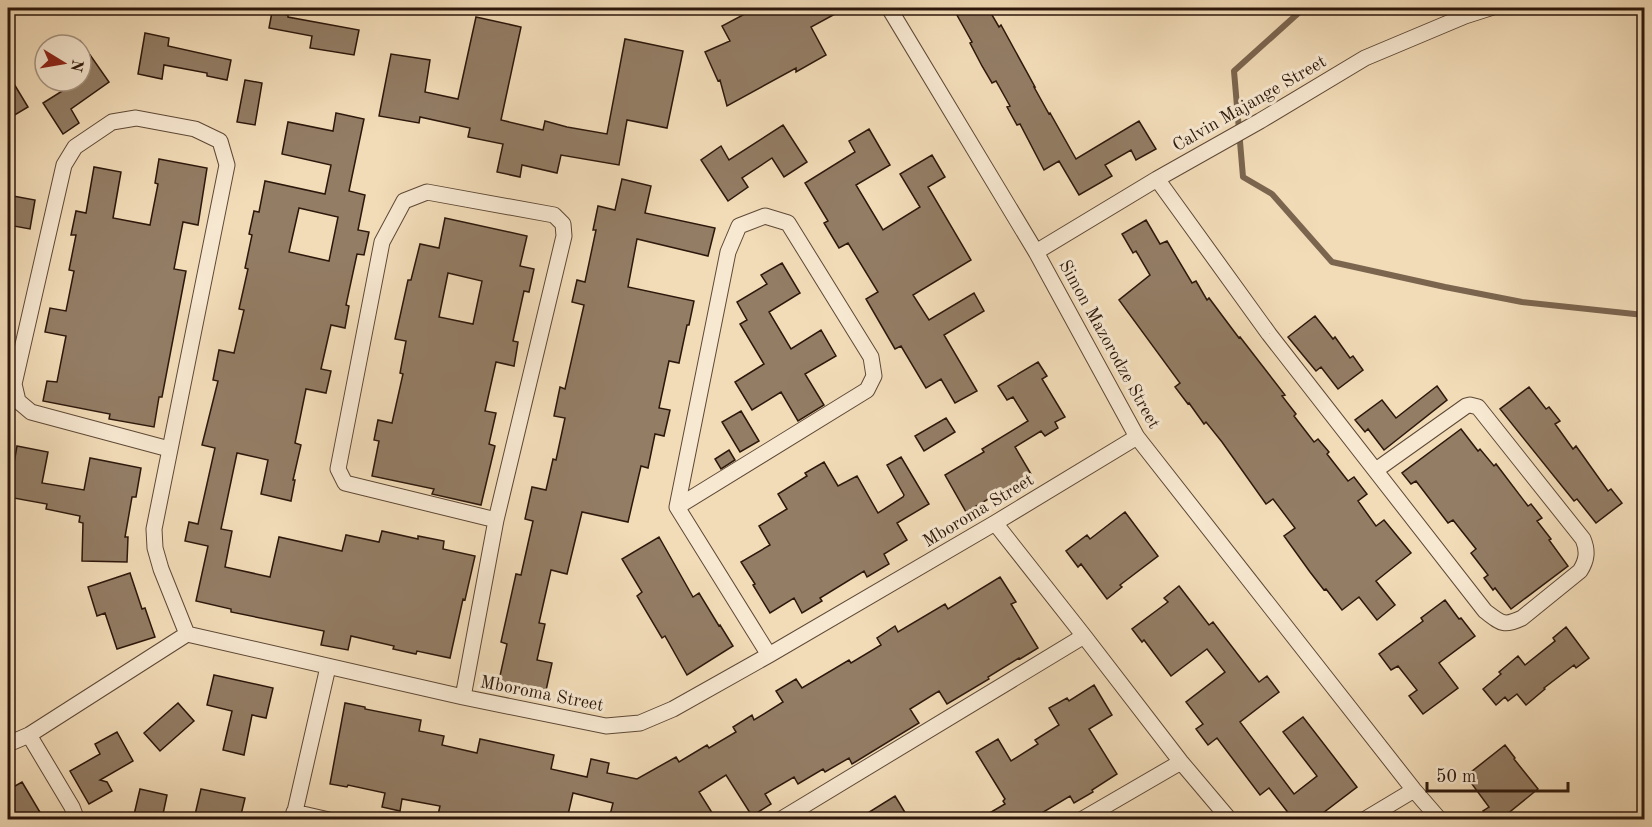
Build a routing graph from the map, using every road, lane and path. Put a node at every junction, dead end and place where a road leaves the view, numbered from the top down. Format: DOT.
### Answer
graph roads {
  1 [pos="889,8"];
  2 [pos="1490,8"];
  3 [pos="1157,179"];
  4 [pos="1036,252"];
  5 [pos="1137,437"];
  6 [pos="169,449"];
  7 [pos="1376,471"];
  8 [pos="677,507"];
  9 [pos="496,520"];
  10 [pos="995,524"];
  11 [pos="187,634"];
  12 [pos="1084,636"];
  13 [pos="770,655"];
  14 [pos="328,667"];
  15 [pos="463,697"];
  16 [pos="29,735"];
  17 [pos="8,744"];
  18 [pos="1180,762"];
  19 [pos="1414,790"];
  20 [pos="293,816"];
  21 [pos="77,819"];
  22 [pos="329,819"];
  23 [pos="780,819"];
  24 [pos="1081,819"];
  25 [pos="1230,819"];
  26 [pos="1364,819"];
  27 [pos="1440,819"];
  1 -- 4 [label="street, Simon Mazorodze Street"];
  2 -- 3 [label="street, Calvin Majange Street"];
  3 -- 4 [label="street, Calvin Majange Street"];
  3 -- 7 [label="street"];
  4 -- 5 [label="street, Simon Mazorodze Street"];
  5 -- 10 [label="street, Mboroma Street"];
  5 -- 19 [label="street, Simon Mazorodze Street"];
  6 -- 6 [label="street"];
  6 -- 11 [label="street"];
  7 -- 7 [label="street"];
  8 -- 8 [label="street"];
  8 -- 13 [label="street"];
  9 -- 9 [label="street"];
  9 -- 15 [label="street"];
  10 -- 12 [label="street"];
  10 -- 13 [label="street, Mboroma Street"];
  11 -- 14 [label="street, Mboroma Street"];
  11 -- 16 [label="street"];
  12 -- 18 [label="street"];
  12 -- 23 [label="street"];
  13 -- 15 [label="street, Mboroma Street"];
  14 -- 15 [label="street, Mboroma Street"];
  14 -- 20 [label="street"];
  16 -- 17 [label="street"];
  16 -- 21 [label="street"];
  18 -- 24 [label="street"];
  18 -- 25 [label="street"];
  19 -- 26 [label="street"];
  19 -- 27 [label="street, Simon Mazorodze Street"];
  20 -- 22 [label="street"];
}
